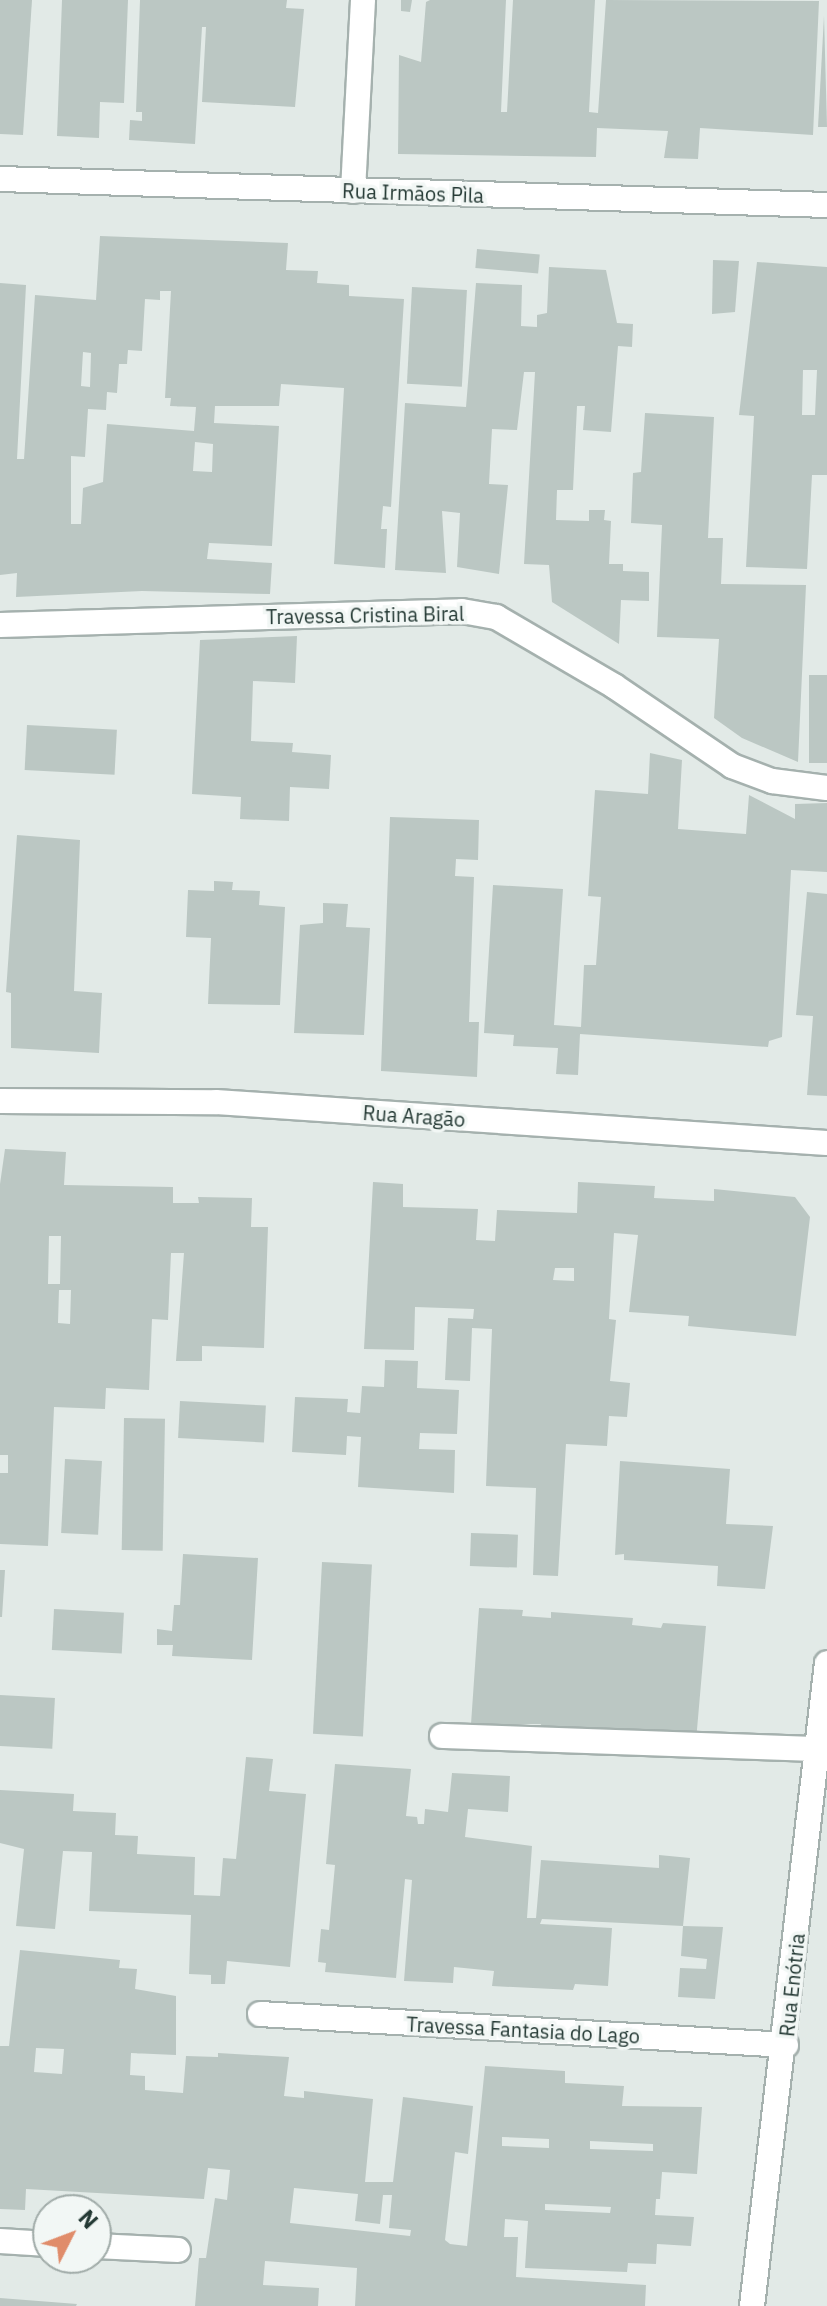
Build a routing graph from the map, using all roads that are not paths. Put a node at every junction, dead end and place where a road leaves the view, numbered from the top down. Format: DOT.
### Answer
graph roads {
  1 [pos="363,0"];
  2 [pos="0,179"];
  3 [pos="353,191"];
  4 [pos="827,205"];
  5 [pos="0,625"];
  6 [pos="827,788"];
  7 [pos="0,1101"];
  8 [pos="827,1143"];
  9 [pos="827,1663"];
  10 [pos="442,1736"];
  11 [pos="817,1749"];
  12 [pos="260,2014"];
  13 [pos="786,2045"];
  14 [pos="0,2241"];
  15 [pos="32,2243"];
  16 [pos="112,2247"];
  17 [pos="178,2250"];
  18 [pos="752,2306"];
  1 -- 3 [label="street"];
  2 -- 3 [label="street, Rua Irmãos Pìla"];
  3 -- 4 [label="street, Rua Irmãos Pìla"];
  5 -- 6 [label="street, Travessa Cristina Biral"];
  7 -- 8 [label="street, Rua Aragão"];
  9 -- 11 [label="street, Rua Enótria"];
  10 -- 11 [label="street"];
  11 -- 13 [label="street, Rua Enótria"];
  12 -- 13 [label="street, Travessa Fantasia do Lago"];
  13 -- 18 [label="street, Rua Enótria"];
  14 -- 15 [label="street"];
  16 -- 17 [label="street"];
}
